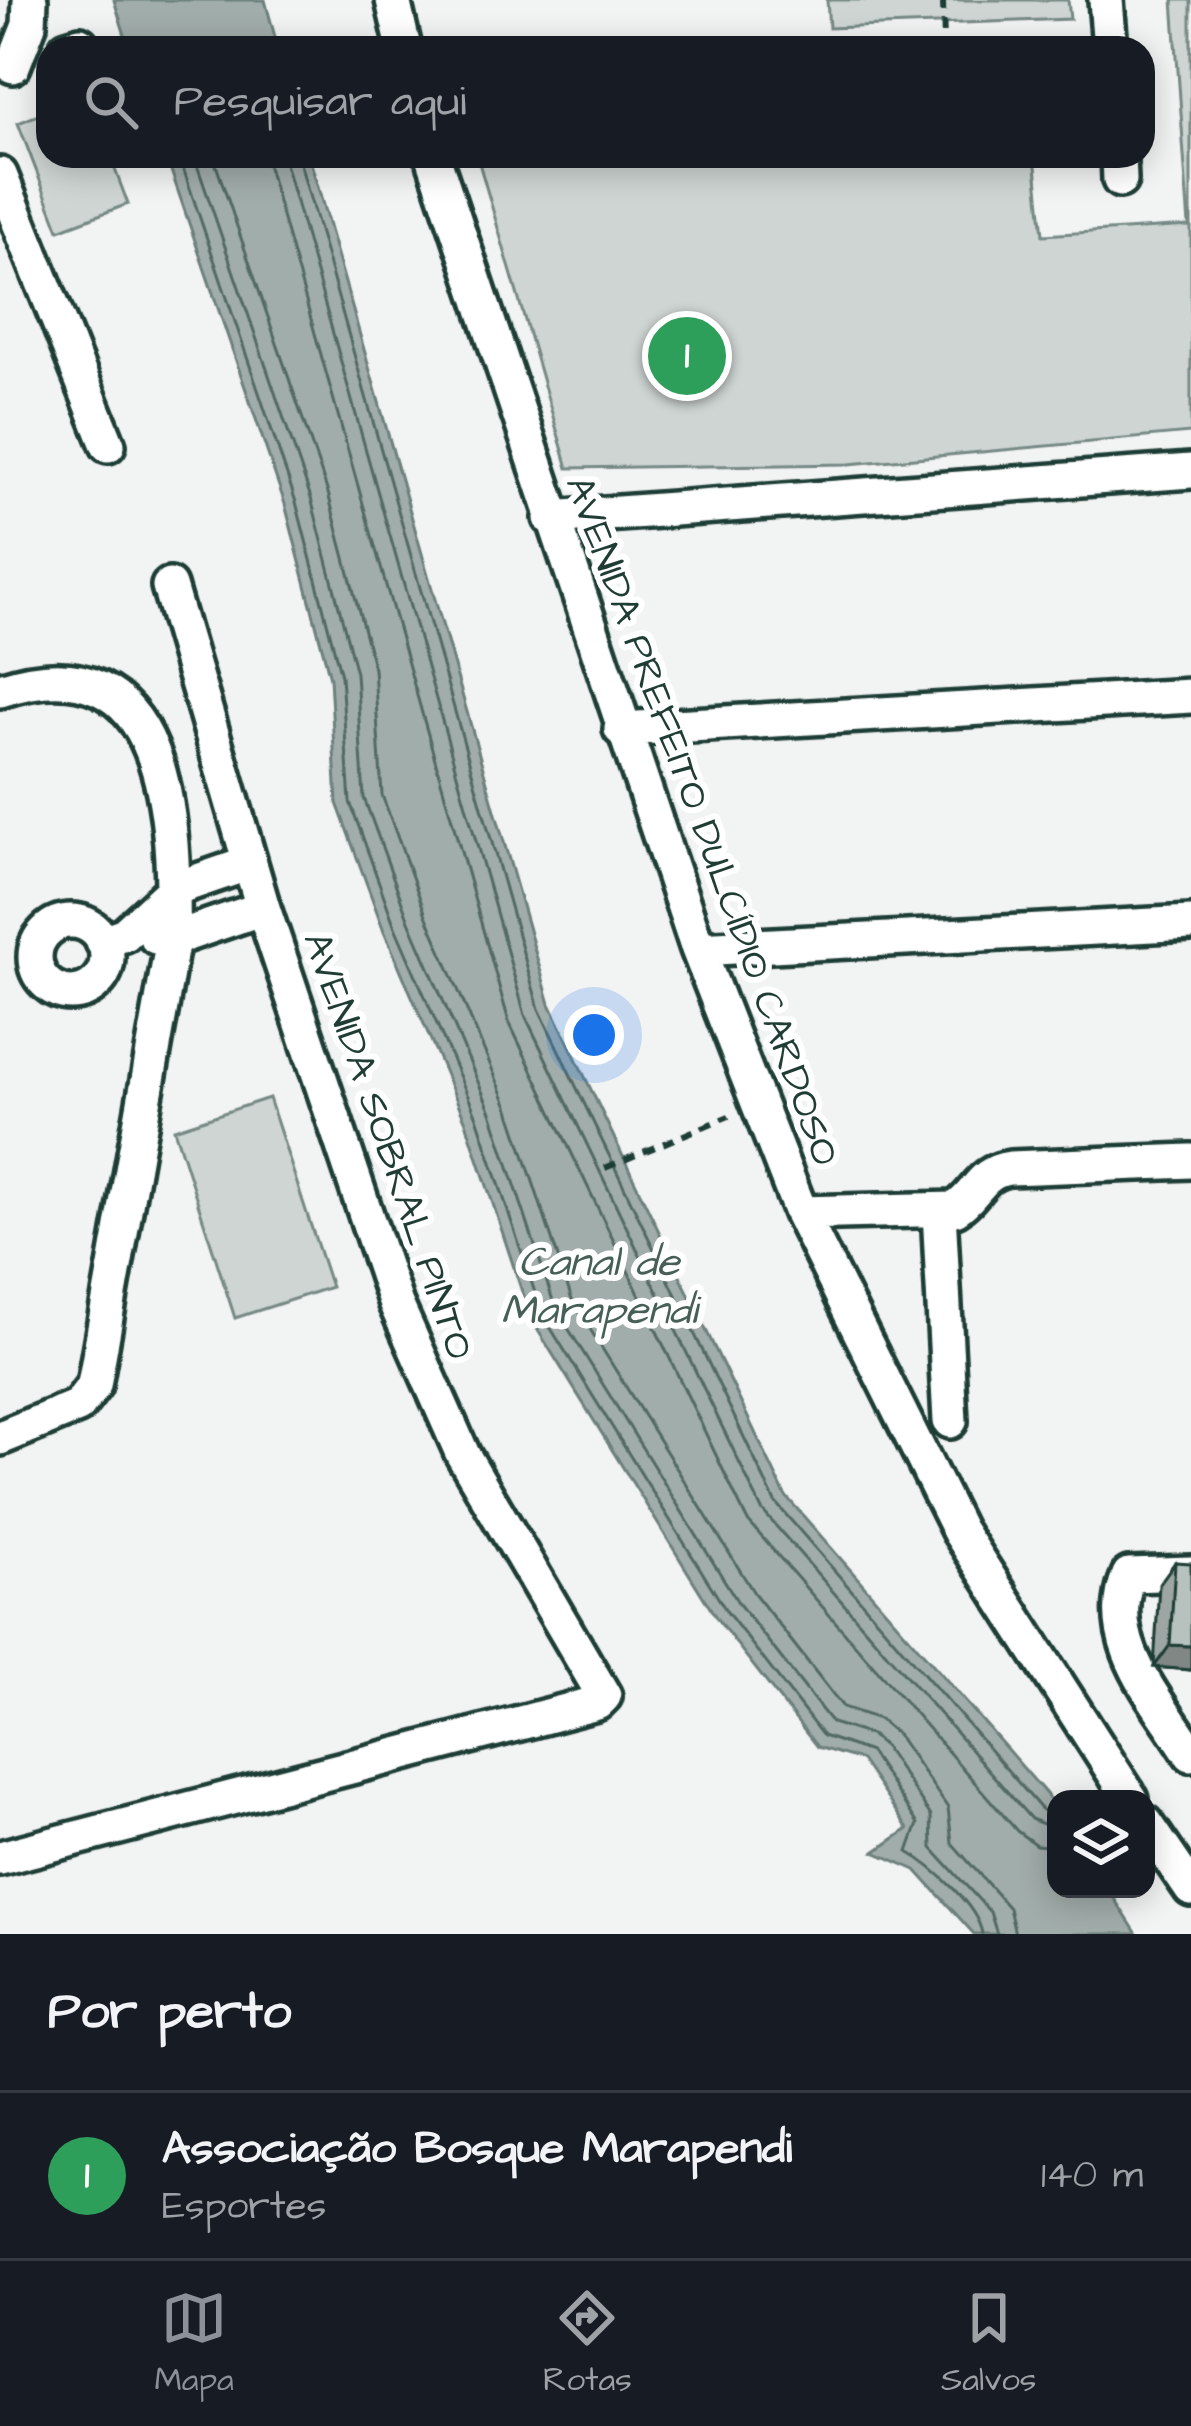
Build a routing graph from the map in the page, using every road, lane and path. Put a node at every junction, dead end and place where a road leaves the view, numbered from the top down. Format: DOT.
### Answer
graph roads {
  1 [pos="30,0"];
  2 [pos="393,0"];
  3 [pos="944,0"];
  4 [pos="1106,0"];
  5 [pos="401,36"];
  6 [pos="944,36"];
  7 [pos="1109,36"];
  8 [pos="36,62"];
  9 [pos="7,74"];
  10 [pos="437,168"];
  11 [pos="0,175"];
  12 [pos="108,446"];
  13 [pos="1191,471"];
  14 [pos="551,518"];
  15 [pos="169,586"];
  16 [pos="0,689"];
  17 [pos="1191,696"];
  18 [pos="621,729"];
  19 [pos="250,863"];
  20 [pos="174,889"];
  21 [pos="263,908"];
  22 [pos="1191,923"];
  23 [pos="173,939"];
  24 [pos="698,950"];
  25 [pos="758,1104"];
  26 [pos="1191,1161"];
  27 [pos="605,1168"];
  28 [pos="939,1211"];
  29 [pos="801,1213"];
  30 [pos="950,1421"];
  31 [pos="0,1438"];
  32 [pos="1191,1573"];
  33 [pos="1191,1754"];
  34 [pos="1125,1790"];
  35 [pos="1155,1835"];
  36 [pos="0,1858"];
  37 [pos="1188,1880"];
  1 -- 9 [label="street"];
  2 -- 5 [label="street"];
  3 -- 6 [label="path"];
  4 -- 7 [label="street"];
  8 -- 9 [label="street"];
  10 -- 14 [label="street, AVENIDA PREFEITO DULCÍDIO CARDOSO"];
  11 -- 12 [label="street"];
  13 -- 14 [label="street"];
  14 -- 18 [label="street, AVENIDA PREFEITO DULCÍDIO CARDOSO"];
  15 -- 19 [label="street, AVENIDA SOBRAL PINTO"];
  16 -- 20 [label="street"];
  17 -- 18 [label="street"];
  18 -- 24 [label="street, AVENIDA PREFEITO DULCÍDIO CARDOSO"];
  19 -- 20 [label="street"];
  19 -- 21 [label="street, AVENIDA SOBRAL PINTO"];
  20 -- 23 [label="street"];
  20 -- 23 [label="street"];
  21 -- 23 [label="street"];
  21 -- 36 [label="street, AVENIDA SOBRAL PINTO"];
  22 -- 24 [label="street"];
  23 -- 31 [label="street"];
  24 -- 25 [label="street, AVENIDA PREFEITO DULCÍDIO CARDOSO"];
  25 -- 27 [label="path"];
  25 -- 29 [label="street, AVENIDA PREFEITO DULCÍDIO CARDOSO"];
  26 -- 28 [label="street"];
  28 -- 29 [label="street"];
  28 -- 30 [label="street"];
  29 -- 34 [label="street, AVENIDA PREFEITO DULCÍDIO CARDOSO"];
  32 -- 33 [label="street"];
  35 -- 37 [label="street"];
}
